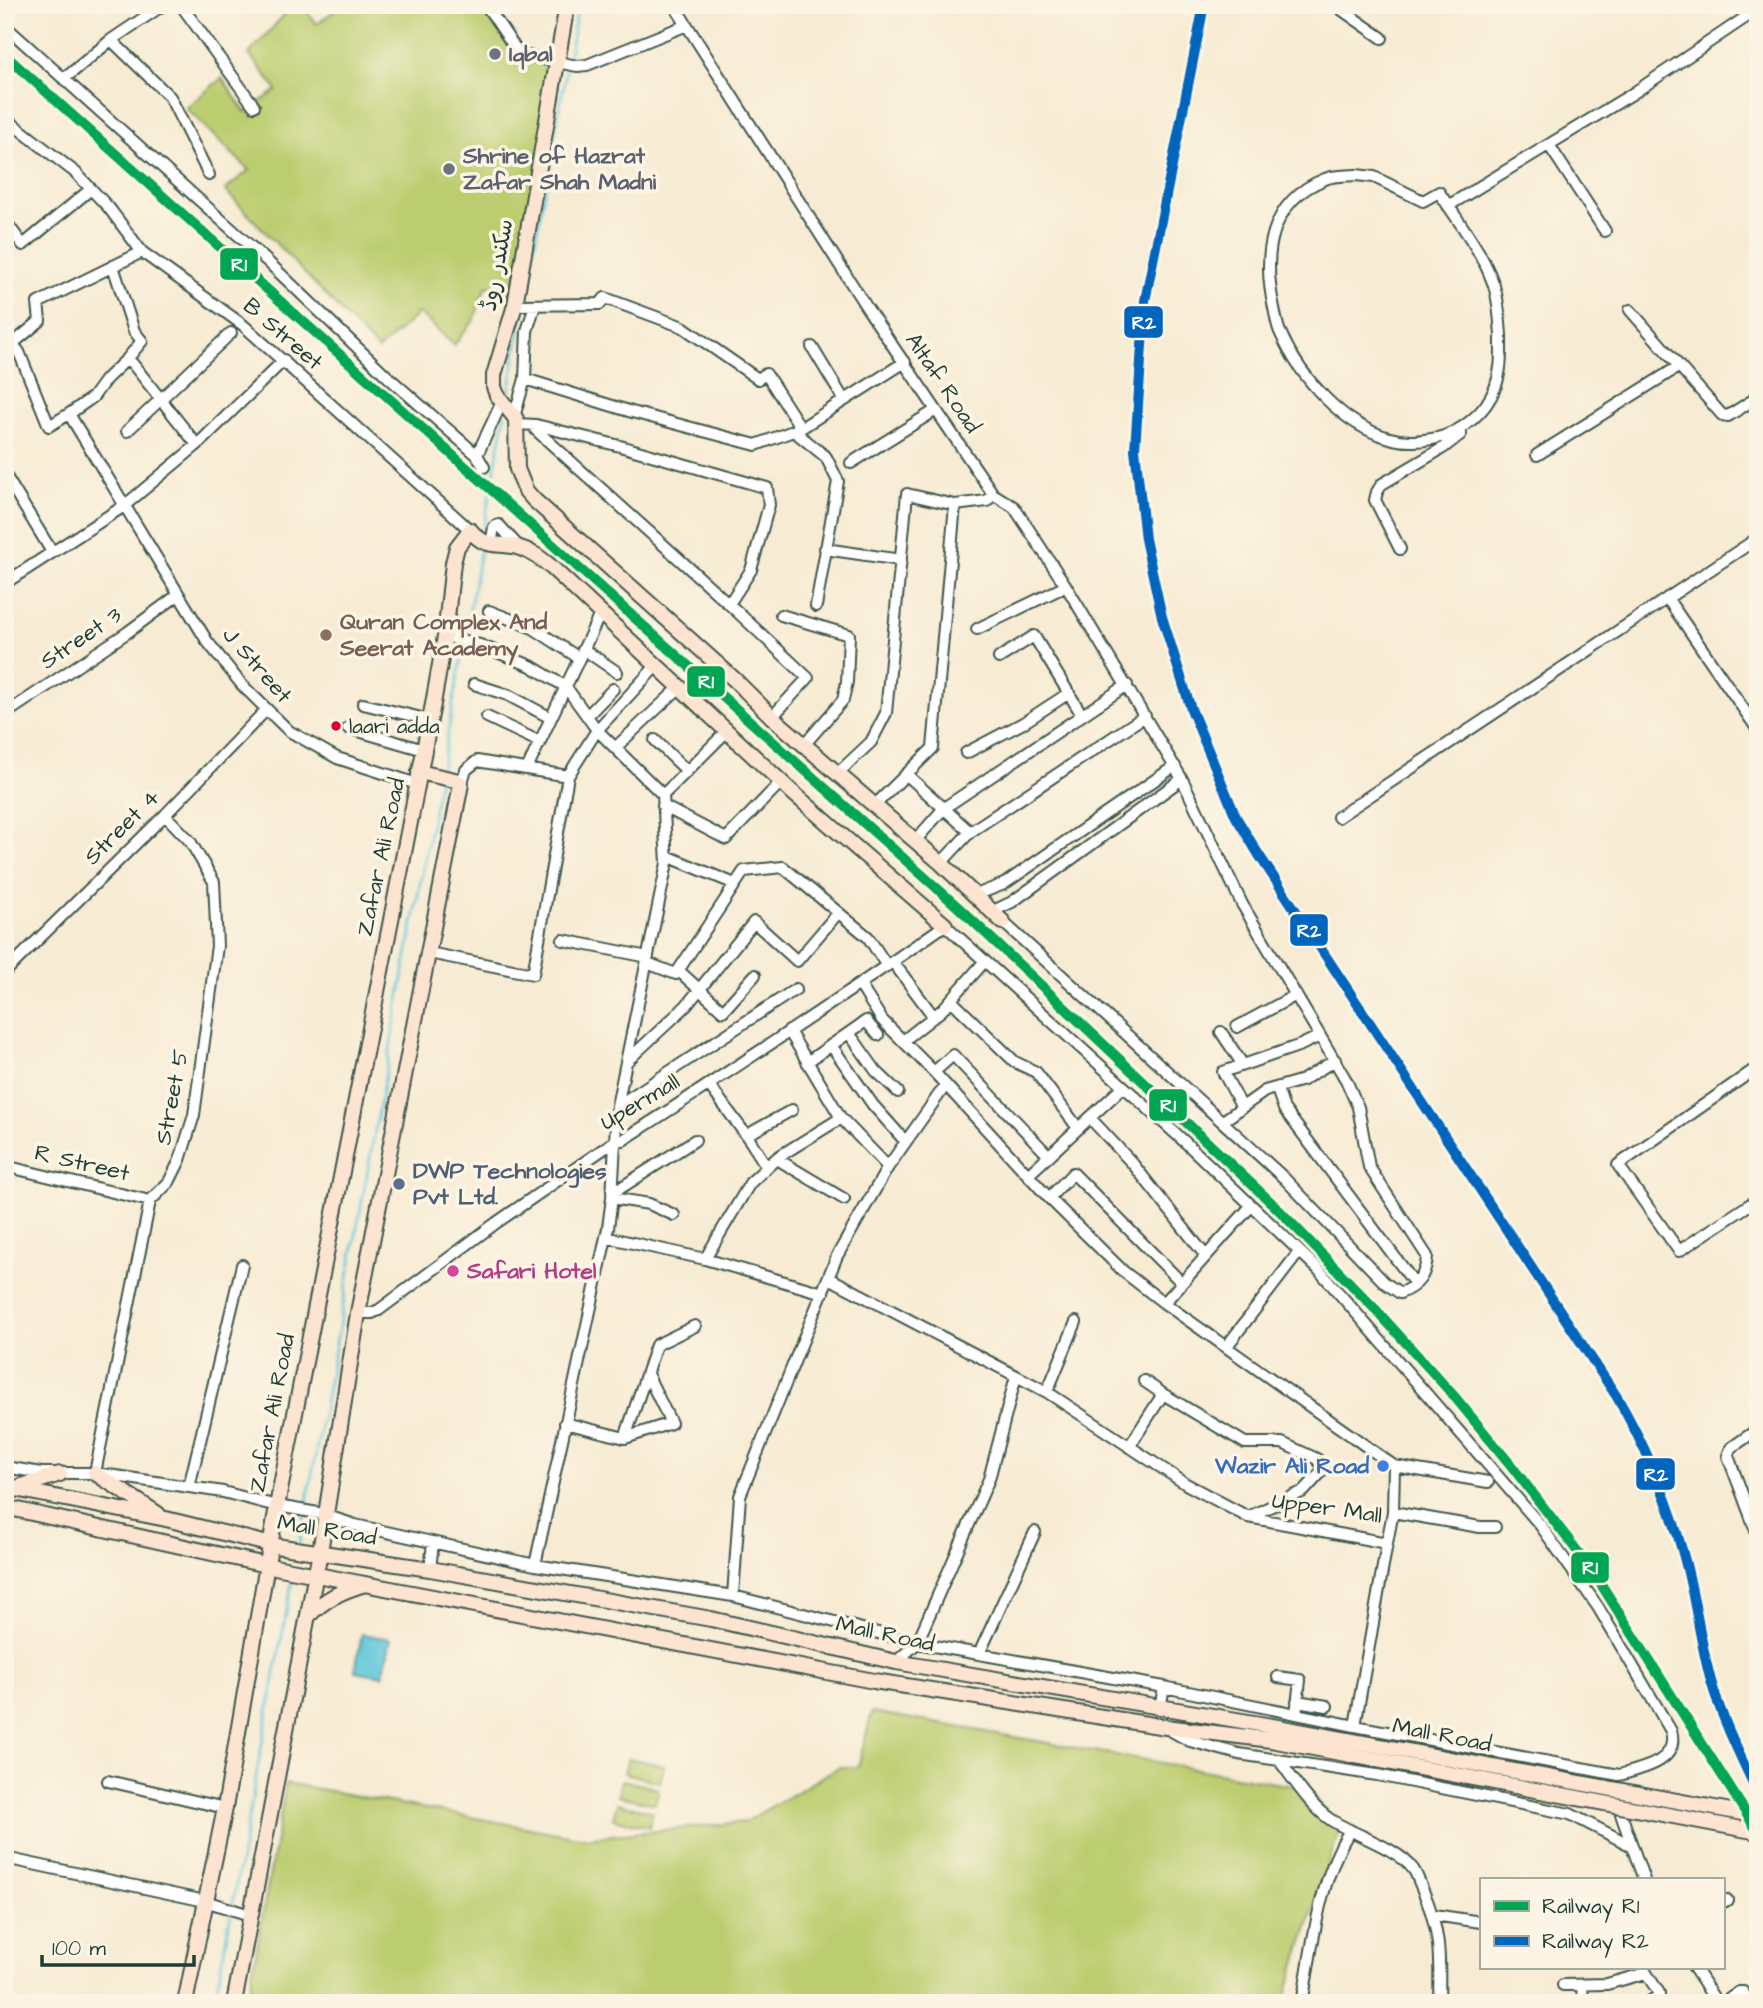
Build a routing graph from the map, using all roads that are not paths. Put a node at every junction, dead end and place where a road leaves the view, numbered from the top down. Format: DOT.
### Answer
graph roads {
  1 [pos="140,5"];
  2 [pos="163,5"];
  3 [pos="181,5"];
  4 [pos="486,5"];
  5 [pos="567,5"];
  6 [pos="674,5"];
  7 [pos="1335,5"];
  8 [pos="1757,12"];
  9 [pos="147,15"];
  10 [pos="687,25"];
  11 [pos="5,26"];
  12 [pos="1382,38"];
  13 [pos="111,40"];
  14 [pos="556,64"];
  15 [pos="64,79"];
  16 [pos="254,106"];
  17 [pos="5,118"];
  18 [pos="1549,145"];
  19 [pos="209,175"];
  20 [pos="91,189"];
  21 [pos="1448,206"];
  22 [pos="5,221"];
  23 [pos="1605,231"];
  24 [pos="142,252"];
  25 [pos="113,266"];
  26 [pos="525,305"];
  27 [pos="1630,310"];
  28 [pos="231,333"];
  29 [pos="812,346"];
  30 [pos="9,347"];
  31 [pos="128,358"];
  32 [pos="284,360"];
  33 [pos="905,362"];
  34 [pos="1678,366"];
  35 [pos="525,379"];
  36 [pos="1758,397"];
  37 [pos="161,400"];
  38 [pos="844,400"];
  39 [pos="936,410"];
  40 [pos="510,412"];
  41 [pos="69,414"];
  42 [pos="1474,418"];
  43 [pos="536,425"];
  44 [pos="798,430"];
  45 [pos="127,431"];
  46 [pos="197,445"];
  47 [pos="477,455"];
  48 [pos="1536,455"];
  49 [pos="851,463"];
  50 [pos="484,467"];
  51 [pos="5,475"];
  52 [pos="993,494"];
  53 [pos="955,505"];
  54 [pos="124,506"];
  55 [pos="1758,538"];
  56 [pos="482,540"];
  57 [pos="519,547"];
  58 [pos="825,549"];
  59 [pos="1400,549"];
  60 [pos="52,552"];
  61 [pos="901,560"];
  62 [pos="5,583"];
  63 [pos="1066,586"];
  64 [pos="178,595"];
  65 [pos="1667,598"];
  66 [pos="729,604"];
  67 [pos="816,606"];
  68 [pos="489,611"];
  69 [pos="601,612"];
  70 [pos="781,615"];
  71 [pos="977,629"];
  72 [pos="452,638"];
  73 [pos="581,653"];
  74 [pos="999,658"];
  75 [pos="657,665"];
  76 [pos="617,672"];
  77 [pos="474,684"];
  78 [pos="1126,685"];
  79 [pos="566,687"];
  80 [pos="680,687"];
  81 [pos="613,689"];
  82 [pos="1069,693"];
  83 [pos="363,704"];
  84 [pos="266,710"];
  85 [pos="5,714"];
  86 [pos="1082,715"];
  87 [pos="587,716"];
  88 [pos="1145,716"];
  89 [pos="487,717"];
  90 [pos="772,717"];
  91 [pos="551,718"];
  92 [pos="430,720"];
  93 [pos="348,728"];
  94 [pos="597,730"];
  95 [pos="1758,730"];
  96 [pos="727,731"];
  97 [pos="655,740"];
  98 [pos="540,742"];
  99 [pos="804,745"];
  100 [pos="616,747"];
  101 [pos="424,750"];
  102 [pos="966,753"];
  103 [pos="1175,766"];
  104 [pos="527,769"];
  105 [pos="687,771"];
  106 [pos="838,773"];
  107 [pos="906,774"];
  108 [pos="568,776"];
  109 [pos="423,777"];
  110 [pos="1182,779"];
  111 [pos="458,782"];
  112 [pos="781,782"];
  113 [pos="663,801"];
  114 [pos="875,805"];
  115 [pos="944,808"];
  116 [pos="165,815"];
  117 [pos="1338,817"];
  118 [pos="970,832"];
  119 [pos="915,841"];
  120 [pos="667,856"];
  121 [pos="941,863"];
  122 [pos="735,884"];
  123 [pos="973,895"];
  124 [pos="991,912"];
  125 [pos="838,913"];
  126 [pos="1003,922"];
  127 [pos="945,925"];
  128 [pos="563,940"];
  129 [pos="429,953"];
  130 [pos="647,960"];
  131 [pos="984,962"];
  132 [pos="890,964"];
  133 [pos="679,971"];
  134 [pos="5,972"];
  135 [pos="755,975"];
  136 [pos="860,985"];
  137 [pos="698,989"];
  138 [pos="796,989"];
  139 [pos="1296,995"];
  140 [pos="952,1001"];
  141 [pos="934,1017"];
  142 [pos="1237,1027"];
  143 [pos="789,1031"];
  144 [pos="849,1032"];
  145 [pos="1221,1032"];
  146 [pos="878,1035"];
  147 [pos="1320,1036"];
  148 [pos="903,1041"];
  149 [pos="831,1045"];
  150 [pos="1335,1060"];
  151 [pos="626,1062"];
  152 [pos="807,1062"];
  153 [pos="1243,1065"];
  154 [pos="1758,1067"];
  155 [pos="934,1072"];
  156 [pos="709,1085"];
  157 [pos="945,1086"];
  158 [pos="1124,1087"];
  159 [pos="1277,1089"];
  160 [pos="898,1092"];
  161 [pos="617,1106"];
  162 [pos="1242,1107"];
  163 [pos="792,1110"];
  164 [pos="841,1118"];
  165 [pos="1090,1118"];
  166 [pos="1223,1121"];
  167 [pos="1078,1128"];
  168 [pos="747,1135"];
  169 [pos="695,1140"];
  170 [pos="615,1141"];
  171 [pos="905,1141"];
  172 [pos="1049,1156"];
  173 [pos="777,1159"];
  174 [pos="5,1166"];
  175 [pos="767,1167"];
  176 [pos="888,1167"];
  177 [pos="1028,1175"];
  178 [pos="612,1194"];
  179 [pos="1049,1198"];
  180 [pos="844,1199"];
  181 [pos="1758,1199"];
  182 [pos="150,1201"];
  183 [pos="1251,1206"];
  184 [pos="674,1215"];
  185 [pos="606,1237"];
  186 [pos="1298,1252"];
  187 [pos="1205,1255"];
  188 [pos="705,1259"];
  189 [pos="242,1265"];
  190 [pos="829,1278"];
  191 [pos="1181,1282"];
  192 [pos="1415,1284"];
  193 [pos="823,1293"];
  194 [pos="1164,1303"];
  195 [pos="358,1312"];
  196 [pos="1076,1322"];
  197 [pos="695,1326"];
  198 [pos="1227,1346"];
  199 [pos="647,1374"];
  200 [pos="1016,1376"];
  201 [pos="1144,1381"];
  202 [pos="1047,1392"];
  203 [pos="1163,1394"];
  204 [pos="565,1423"];
  205 [pos="1758,1429"];
  206 [pos="625,1438"];
  207 [pos="1129,1447"];
  208 [pos="1394,1466"];
  209 [pos="5,1467"];
  210 [pos="95,1473"];
  211 [pos="60,1474"];
  212 [pos="1488,1482"];
  213 [pos="189,1487"];
  214 [pos="10,1488"];
  215 [pos="5,1507"];
  216 [pos="281,1507"];
  217 [pos="1393,1512"];
  218 [pos="322,1514"];
  219 [pos="1248,1517"];
  220 [pos="166,1519"];
  221 [pos="1494,1527"];
  222 [pos="1035,1532"];
  223 [pos="1758,1536"];
  224 [pos="433,1542"];
  225 [pos="1387,1542"];
  226 [pos="273,1545"];
  227 [pos="314,1551"];
  228 [pos="237,1559"];
  229 [pos="535,1565"];
  230 [pos="271,1566"];
  231 [pos="430,1569"];
  232 [pos="310,1572"];
  233 [pos="366,1584"];
  234 [pos="263,1592"];
  235 [pos="733,1596"];
  236 [pos="307,1616"];
  237 [pos="917,1643"];
  238 [pos="979,1654"];
  239 [pos="896,1662"];
  240 [pos="926,1667"];
  241 [pos="1278,1676"];
  242 [pos="1164,1688"];
  243 [pos="1297,1700"];
  244 [pos="1328,1706"];
  245 [pos="1160,1708"];
  246 [pos="1296,1714"];
  247 [pos="1355,1726"];
  248 [pos="1166,1727"];
  249 [pos="1271,1733"];
  250 [pos="1279,1760"];
  251 [pos="1619,1775"];
  252 [pos="107,1781"];
  253 [pos="225,1808"];
  254 [pos="1758,1816"];
  255 [pos="1350,1830"];
  256 [pos="1758,1832"];
  257 [pos="1632,1846"];
  258 [pos="5,1858"];
  259 [pos="1643,1878"];
  260 [pos="211,1903"];
  261 [pos="245,1913"];
  262 [pos="1434,1915"];
  263 [pos="1480,1922"];
  264 [pos="1695,1969"];
  265 [pos="1644,1970"];
  266 [pos="1563,1985"];
  267 [pos="1582,1985"];
  268 [pos="185,2003"];
  269 [pos="234,2003"];
  270 [pos="1302,2003"];
  271 [pos="1439,2003"];
  272 [pos="1583,2003"];
  273 [pos="1647,2003"];
  274 [pos="1717,2003"];
  275 [pos="1724,2003"];
  276 [pos="1750,2003"];
  1 -- 9 [label="street"];
  2 -- 9 [label="street"];
  3 -- 16 [label="street"];
  4 -- 14 [label="street"];
  5 -- 14 [label="street, سکندر روڈ"];
  6 -- 10 [label="street, Altaf Road"];
  7 -- 12 [label="street"];
  8 -- 18 [label="street"];
  9 -- 13 [label="street"];
  10 -- 14 [label="street"];
  10 -- 33 [label="street, Altaf Road"];
  11 -- 15 [label="street"];
  13 -- 15 [label="street"];
  13 -- 19 [label="street"];
  14 -- 26 [label="street, سکندر روڈ"];
  15 -- 47 [label="street"];
  17 -- 20 [label="street, B Street"];
  18 -- 21 [label="street"];
  18 -- 23 [label="street"];
  20 -- 22 [label="street"];
  20 -- 24 [label="street, B Street"];
  21 -- 42 [label="street"];
  21 -- 42 [label="street"];
  24 -- 25 [label="street"];
  24 -- 32 [label="street, B Street"];
  25 -- 30 [label="street"];
  25 -- 31 [label="street"];
  26 -- 35 [label="street"];
  26 -- 40 [label="street, سکندر روڈ"];
  26 -- 44 [label="street"];
  27 -- 34 [label="street"];
  28 -- 37 [label="street"];
  29 -- 38 [label="street"];
  30 -- 41 [label="street"];
  31 -- 37 [label="street"];
  31 -- 41 [label="street"];
  32 -- 46 [label="street"];
  32 -- 56 [label="street, B Street"];
  33 -- 38 [label="street"];
  33 -- 39 [label="street, Altaf Road"];
  34 -- 36 [label="street"];
  34 -- 48 [label="street"];
  35 -- 40 [label="street"];
  35 -- 44 [label="street"];
  37 -- 45 [label="street"];
  37 -- 46 [label="street"];
  38 -- 44 [label="street"];
  39 -- 49 [label="street"];
  39 -- 52 [label="street, Altaf Road"];
  40 -- 43 [label="street"];
  40 -- 47 [label="street"];
  40 -- 90 [label="street, سکندر روڈ"];
  41 -- 54 [label="street, J Street"];
  42 -- 59 [label="street"];
  43 -- 66 [label="street"];
  43 -- 66 [label="street"];
  44 -- 58 [label="street"];
  46 -- 54 [label="street"];
  47 -- 50 [label="street"];
  51 -- 60 [label="street"];
  52 -- 53 [label="street"];
  52 -- 63 [label="street, Altaf Road"];
  53 -- 61 [label="street"];
  53 -- 107 [label="street"];
  54 -- 60 [label="street"];
  54 -- 64 [label="street, J Street"];
  55 -- 65 [label="street"];
  56 -- 57 [label="street"];
  56 -- 57 [label="street"];
  56 -- 72 [label="street"];
  57 -- 69 [label="street"];
  58 -- 61 [label="street"];
  58 -- 67 [label="street"];
  60 -- 62 [label="street"];
  61 -- 106 [label="street"];
  63 -- 71 [label="street"];
  63 -- 78 [label="street, Altaf Road"];
  64 -- 84 [label="street, J Street"];
  64 -- 85 [label="street, Street 3"];
  65 -- 95 [label="street"];
  65 -- 117 [label="street"];
  66 -- 90 [label="street"];
  68 -- 73 [label="street"];
  69 -- 73 [label="street"];
  69 -- 75 [label="street"];
  70 -- 99 [label="street"];
  72 -- 79 [label="street"];
  72 -- 92 [label="street"];
  73 -- 76 [label="street"];
  73 -- 79 [label="street"];
  74 -- 82 [label="street"];
  75 -- 80 [label="street"];
  75 -- 94 [label="street"];
  77 -- 91 [label="street"];
  78 -- 86 [label="street"];
  78 -- 88 [label="street, Altaf Road"];
  79 -- 87 [label="street"];
  79 -- 91 [label="street"];
  80 -- 96 [label="street"];
  80 -- 100 [label="street"];
  81 -- 87 [label="street"];
  82 -- 86 [label="street"];
  82 -- 102 [label="street"];
  83 -- 92 [label="street"];
  84 -- 109 [label="street, J Street"];
  84 -- 116 [label="street, Street 4"];
  86 -- 115 [label="street"];
  87 -- 94 [label="street"];
  88 -- 103 [label="street, Altaf Road"];
  88 -- 118 [label="street"];
  89 -- 98 [label="street"];
  90 -- 99 [label="street, سکندر روڈ"];
  91 -- 98 [label="street"];
  92 -- 101 [label="street"];
  93 -- 101 [label="street"];
  94 -- 100 [label="street"];
  94 -- 108 [label="street"];
  96 -- 105 [label="street"];
  96 -- 112 [label="street"];
  97 -- 105 [label="street"];
  98 -- 104 [label="street"];
  99 -- 106 [label="street, سکندر روڈ"];
  100 -- 113 [label="street"];
  101 -- 109 [label="street"];
  103 -- 110 [label="street, Altaf Road"];
  103 -- 123 [label="street"];
  104 -- 108 [label="street"];
  104 -- 111 [label="street"];
  105 -- 113 [label="street"];
  106 -- 114 [label="street, سکندر روڈ"];
  107 -- 114 [label="street"];
  107 -- 115 [label="street"];
  108 -- 129 [label="street"];
  109 -- 111 [label="street, Zafar Ali Road"];
  109 -- 216 [label="street, Zafar Ali Road"];
  110 -- 124 [label="street"];
  110 -- 139 [label="street, Altaf Road"];
  111 -- 129 [label="street"];
  112 -- 113 [label="street"];
  112 -- 127 [label="street"];
  113 -- 120 [label="street"];
  114 -- 119 [label="street, سکندر روڈ"];
  115 -- 118 [label="street"];
  115 -- 119 [label="street"];
  116 -- 134 [label="street, Street 4"];
  116 -- 182 [label="street, Street 5"];
  118 -- 121 [label="street"];
  119 -- 121 [label="street, سکندر روڈ"];
  120 -- 122 [label="street"];
  120 -- 130 [label="street"];
  121 -- 123 [label="street, سکندر روڈ"];
  122 -- 125 [label="street"];
  122 -- 133 [label="street"];
  123 -- 124 [label="street, سکندر روڈ"];
  124 -- 126 [label="street, سکندر روڈ"];
  125 -- 132 [label="street"];
  125 -- 137 [label="street"];
  126 -- 166 [label="street"];
  127 -- 131 [label="street"];
  127 -- 132 [label="street, Upermall"];
  128 -- 130 [label="street"];
  129 -- 195 [label="street"];
  130 -- 133 [label="street"];
  130 -- 151 [label="street"];
  131 -- 140 [label="street"];
  131 -- 158 [label="street"];
  132 -- 136 [label="street, Upermall"];
  132 -- 141 [label="street"];
  133 -- 137 [label="street"];
  135 -- 137 [label="street"];
  136 -- 143 [label="street, Upermall"];
  136 -- 148 [label="street"];
  137 -- 151 [label="street"];
  138 -- 161 [label="street"];
  139 -- 142 [label="street"];
  139 -- 147 [label="street, Altaf Road"];
  140 -- 141 [label="street"];
  140 -- 167 [label="street"];
  141 -- 148 [label="street"];
  143 -- 152 [label="street"];
  143 -- 156 [label="street, Upermall"];
  144 -- 146 [label="street"];
  144 -- 149 [label="street"];
  144 -- 160 [label="street"];
  145 -- 153 [label="street"];
  147 -- 150 [label="street, Altaf Road"];
  147 -- 153 [label="street"];
  148 -- 155 [label="street"];
  149 -- 152 [label="street"];
  149 -- 171 [label="street"];
  150 -- 159 [label="street"];
  150 -- 192 [label="street, Altaf Road"];
  151 -- 161 [label="street"];
  152 -- 164 [label="street"];
  153 -- 162 [label="street"];
  154 -- 181 [label="street"];
  155 -- 157 [label="street"];
  155 -- 172 [label="street"];
  156 -- 168 [label="street"];
  156 -- 170 [label="street, Upermall"];
  157 -- 171 [label="street"];
  157 -- 177 [label="street"];
  158 -- 165 [label="street"];
  158 -- 183 [label="street"];
  159 -- 162 [label="street"];
  159 -- 192 [label="street"];
  161 -- 170 [label="street"];
  162 -- 166 [label="street"];
  163 -- 168 [label="street"];
  164 -- 173 [label="street"];
  164 -- 176 [label="street"];
  165 -- 167 [label="street"];
  165 -- 187 [label="street"];
  166 -- 192 [label="street"];
  167 -- 172 [label="street"];
  168 -- 175 [label="street"];
  169 -- 178 [label="street"];
  170 -- 178 [label="street"];
  170 -- 195 [label="street, Upermall"];
  171 -- 176 [label="street"];
  172 -- 177 [label="street"];
  173 -- 175 [label="street"];
  173 -- 180 [label="street"];
  174 -- 182 [label="street, R Street"];
  175 -- 188 [label="street"];
  176 -- 190 [label="street"];
  177 -- 179 [label="street"];
  178 -- 184 [label="street"];
  178 -- 185 [label="street"];
  179 -- 191 [label="street"];
  179 -- 194 [label="street"];
  182 -- 210 [label="street, Street 5"];
  183 -- 186 [label="street"];
  183 -- 187 [label="street"];
  185 -- 188 [label="street"];
  185 -- 204 [label="street"];
  186 -- 198 [label="street"];
  186 -- 251 [label="street"];
  187 -- 191 [label="street"];
  188 -- 193 [label="street"];
  189 -- 213 [label="street"];
  190 -- 193 [label="street"];
  190 -- 200 [label="street, Upper Mall"];
  191 -- 194 [label="street"];
  193 -- 235 [label="street"];
  194 -- 198 [label="street"];
  195 -- 218 [label="street"];
  196 -- 202 [label="street"];
  197 -- 199 [label="street"];
  198 -- 208 [label="street"];
  199 -- 206 [label="street"];
  199 -- 206 [label="street"];
  200 -- 202 [label="street, Upper Mall"];
  200 -- 237 [label="street"];
  201 -- 203 [label="street"];
  202 -- 207 [label="street, Upper Mall"];
  203 -- 207 [label="street"];
  203 -- 219 [label="street"];
  204 -- 206 [label="street"];
  204 -- 229 [label="street"];
  205 -- 223 [label="street"];
  207 -- 219 [label="street, Upper Mall"];
  208 -- 212 [label="street"];
  208 -- 217 [label="street, Upper Mall"];
  209 -- 211 [label="street"];
  210 -- 211 [label="street"];
  210 -- 213 [label="street"];
  210 -- 220 [label="street"];
  211 -- 214 [label="street"];
  213 -- 216 [label="street"];
  214 -- 220 [label="street, Mall Road"];
  215 -- 228 [label="street, Mall Road"];
  216 -- 218 [label="street"];
  216 -- 226 [label="street, Zafar Ali Road"];
  217 -- 221 [label="street"];
  217 -- 225 [label="street, Upper Mall"];
  218 -- 224 [label="street"];
  218 -- 227 [label="street"];
  219 -- 225 [label="street, Upper Mall"];
  220 -- 226 [label="street, Mall Road"];
  222 -- 238 [label="street"];
  224 -- 229 [label="street"];
  224 -- 231 [label="street"];
  225 -- 247 [label="street"];
  226 -- 227 [label="street, Mall Road"];
  226 -- 230 [label="street, Zafar Ali Road"];
  227 -- 231 [label="street, Mall Road"];
  227 -- 232 [label="street"];
  228 -- 230 [label="street, Mall Road"];
  228 -- 234 [label="street"];
  229 -- 235 [label="street"];
  230 -- 232 [label="street, Mall Road"];
  230 -- 234 [label="street, Zafar Ali Road"];
  231 -- 239 [label="street, Mall Road"];
  232 -- 233 [label="street, Mall Road"];
  232 -- 236 [label="street"];
  233 -- 236 [label="street"];
  233 -- 248 [label="street, Mall Road"];
  234 -- 253 [label="street, Zafar Ali Road"];
  235 -- 237 [label="street"];
  236 -- 261 [label="street"];
  237 -- 238 [label="street"];
  237 -- 239 [label="street"];
  237 -- 240 [label="street"];
  238 -- 242 [label="street"];
  239 -- 240 [label="street, Mall Road"];
  240 -- 245 [label="street, Mall Road"];
  241 -- 243 [label="street"];
  242 -- 245 [label="street"];
  242 -- 246 [label="street"];
  243 -- 244 [label="street"];
  243 -- 246 [label="street"];
  245 -- 249 [label="street, Mall Road"];
  246 -- 247 [label="street"];
  247 -- 251 [label="street"];
  248 -- 249 [label="street, Mall Road"];
  248 -- 250 [label="street"];
  249 -- 254 [label="street, Mall Road, bridge"];
  249 -- 256 [label="street, Mall Road, bridge"];
  250 -- 255 [label="street"];
  250 -- 257 [label="street"];
  251 -- 257 [label="street"];
  252 -- 253 [label="street"];
  253 -- 260 [label="street, Zafar Ali Road"];
  255 -- 262 [label="street"];
  255 -- 270 [label="street"];
  257 -- 259 [label="street"];
  258 -- 260 [label="street"];
  260 -- 261 [label="street"];
  260 -- 268 [label="street, Zafar Ali Road"];
  261 -- 269 [label="street"];
  262 -- 263 [label="street"];
  262 -- 271 [label="street"];
  264 -- 274 [label="street"];
  265 -- 267 [label="street"];
  265 -- 273 [label="street"];
  266 -- 267 [label="street"];
  267 -- 272 [label="street"];
  275 -- 276 [label="street"];
}
